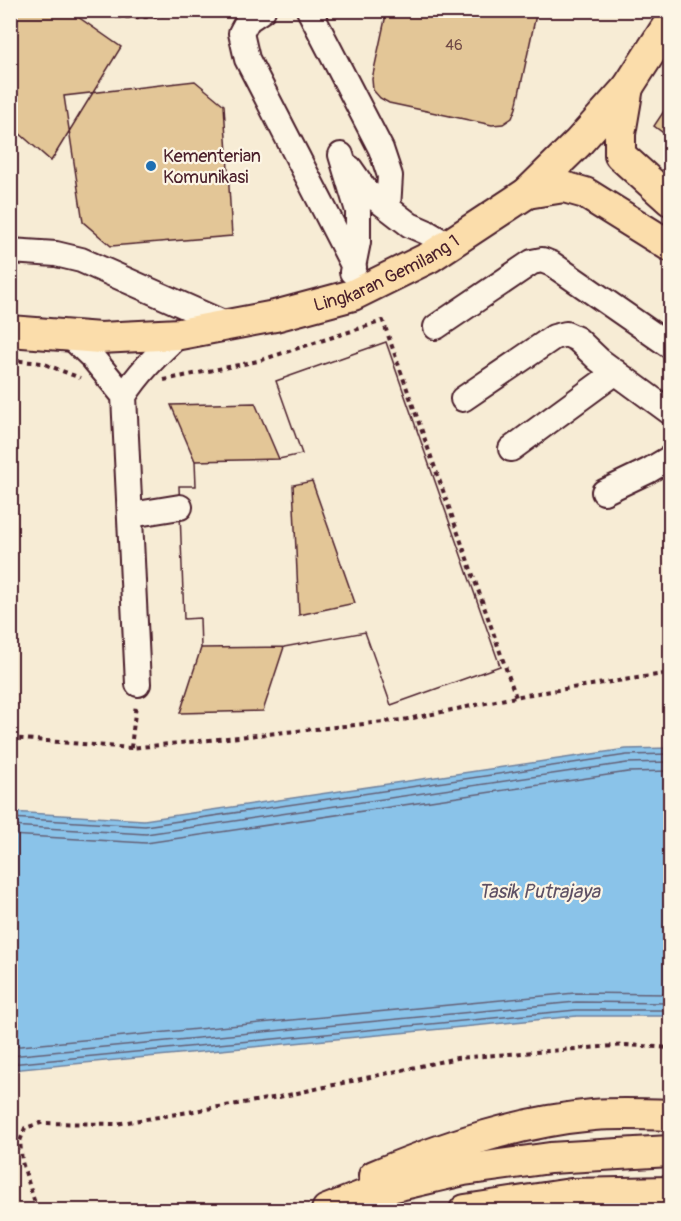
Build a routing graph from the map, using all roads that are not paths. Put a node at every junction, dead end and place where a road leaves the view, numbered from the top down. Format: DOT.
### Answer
graph roads {
  1 [pos="263,10"];
  2 [pos="309,10"];
  3 [pos="670,22"];
  4 [pos="628,87"];
  5 [pos="527,193"];
  6 [pos="670,200"];
  7 [pos="388,208"];
  8 [pos="448,245"];
  9 [pos="670,246"];
  10 [pos="10,251"];
  11 [pos="354,267"];
  12 [pos="343,299"];
  13 [pos="230,326"];
  14 [pos="436,327"];
  15 [pos="10,331"];
  16 [pos="180,334"];
  17 [pos="70,336"];
  18 [pos="670,346"];
  19 [pos="616,372"];
  20 [pos="124,396"];
  21 [pos="463,399"];
  22 [pos="670,412"];
  23 [pos="511,449"];
  24 [pos="670,458"];
  25 [pos="604,492"];
  26 [pos="180,507"];
  27 [pos="131,514"];
  28 [pos="138,684"];
  29 [pos="656,1114"];
  30 [pos="670,1151"];
  31 [pos="670,1192"];
  32 [pos="340,1205"];
  33 [pos="465,1210"];
  1 -- 11 [label="street"];
  2 -- 7 [label="street"];
  3 -- 4 [label="main road, Lingkaran Gemilang 1"];
  4 -- 5 [label="main road, Lingkaran Gemilang 1"];
  4 -- 6 [label="main road"];
  5 -- 8 [label="main road, Lingkaran Gemilang 1"];
  5 -- 9 [label="main road"];
  7 -- 8 [label="street"];
  7 -- 11 [label="street"];
  8 -- 12 [label="main road, Lingkaran Gemilang 1"];
  10 -- 13 [label="street"];
  11 -- 12 [label="street"];
  12 -- 13 [label="main road, Lingkaran Gemilang 1"];
  13 -- 16 [label="main road, Lingkaran Gemilang 1"];
  14 -- 18 [label="street"];
  15 -- 17 [label="main road, Lingkaran Gemilang 1"];
  16 -- 17 [label="main road, Lingkaran Gemilang 1"];
  16 -- 20 [label="street"];
  17 -- 20 [label="street"];
  19 -- 21 [label="street"];
  19 -- 22 [label="street"];
  19 -- 23 [label="street"];
  20 -- 27 [label="street"];
  24 -- 25 [label="street"];
  26 -- 27 [label="street"];
  27 -- 28 [label="street"];
  29 -- 32 [label="main road"];
  30 -- 32 [label="main road"];
  31 -- 33 [label="main road"];
}
